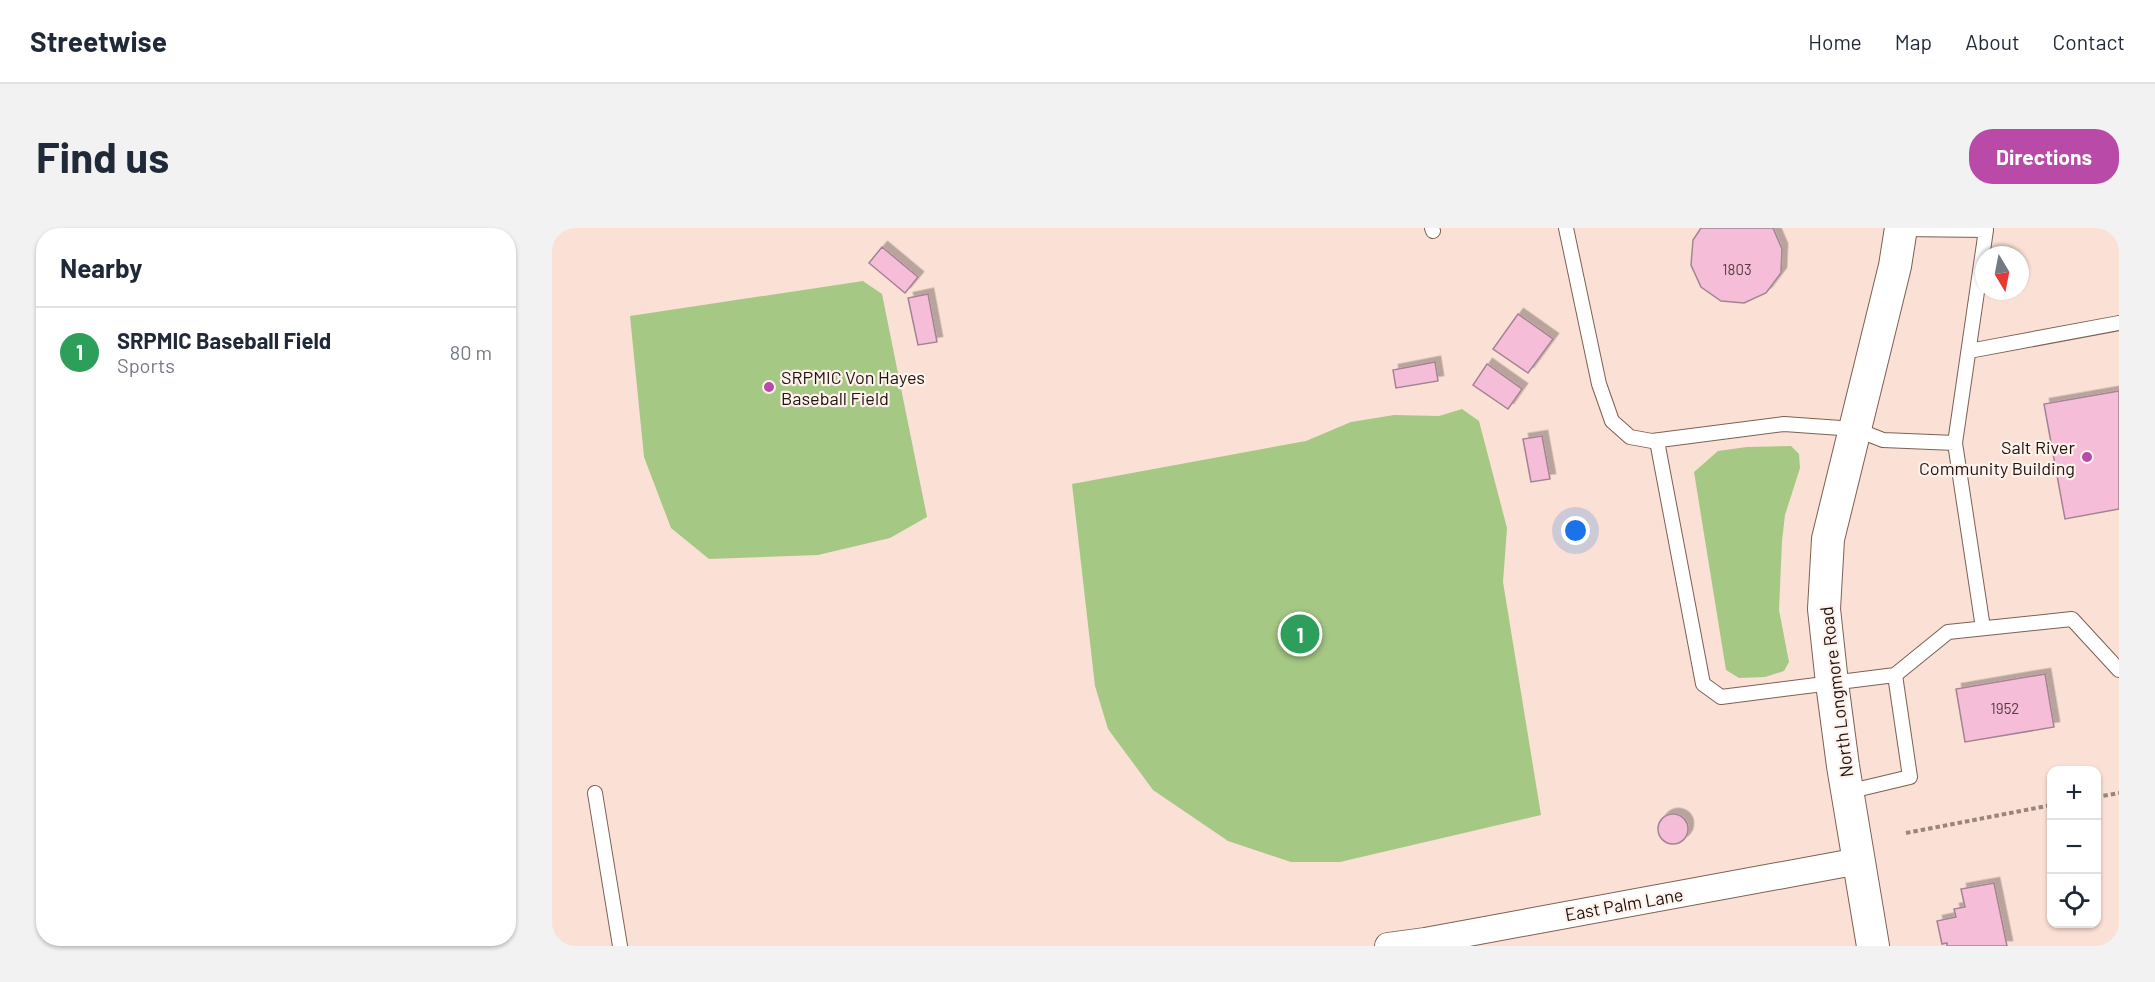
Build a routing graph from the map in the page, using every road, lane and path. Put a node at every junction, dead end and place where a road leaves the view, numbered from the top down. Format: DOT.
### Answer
graph roads {
  1 [pos="1566,228"];
  2 [pos="1901,229"];
  3 [pos="1986,229"];
  4 [pos="2119,323"];
  5 [pos="1969,351"];
  6 [pos="1855,429"];
  7 [pos="1658,441"];
  8 [pos="1955,444"];
  9 [pos="1983,628"];
  10 [pos="2119,670"];
  11 [pos="1894,675"];
  12 [pos="1832,683"];
  13 [pos="1847,792"];
  14 [pos="595,793"];
  15 [pos="2119,793"];
  16 [pos="2101,796"];
  17 [pos="2047,806"];
  18 [pos="1906,833"];
  19 [pos="1859,861"];
  20 [pos="1424,944"];
  21 [pos="620,946"];
  22 [pos="1388,946"];
  23 [pos="1873,946"];
  1 -- 7 [label="lane"];
  2 -- 3 [label="lane"];
  2 -- 6 [label="street, North Longmore Road"];
  3 -- 5 [label="lane"];
  4 -- 5 [label="lane"];
  5 -- 8 [label="lane"];
  6 -- 7 [label="lane"];
  6 -- 8 [label="lane"];
  6 -- 12 [label="street, North Longmore Road"];
  7 -- 12 [label="lane"];
  8 -- 9 [label="lane"];
  9 -- 10 [label="lane"];
  9 -- 11 [label="lane"];
  11 -- 12 [label="lane"];
  11 -- 13 [label="lane"];
  12 -- 13 [label="street, North Longmore Road"];
  13 -- 19 [label="street, North Longmore Road"];
  14 -- 21 [label="lane"];
  15 -- 16 [label="path"];
  17 -- 18 [label="path"];
  19 -- 20 [label="street, East Palm Lane"];
  19 -- 23 [label="street, North Longmore Road"];
  20 -- 22 [label="street, East Palm Lane"];
}
